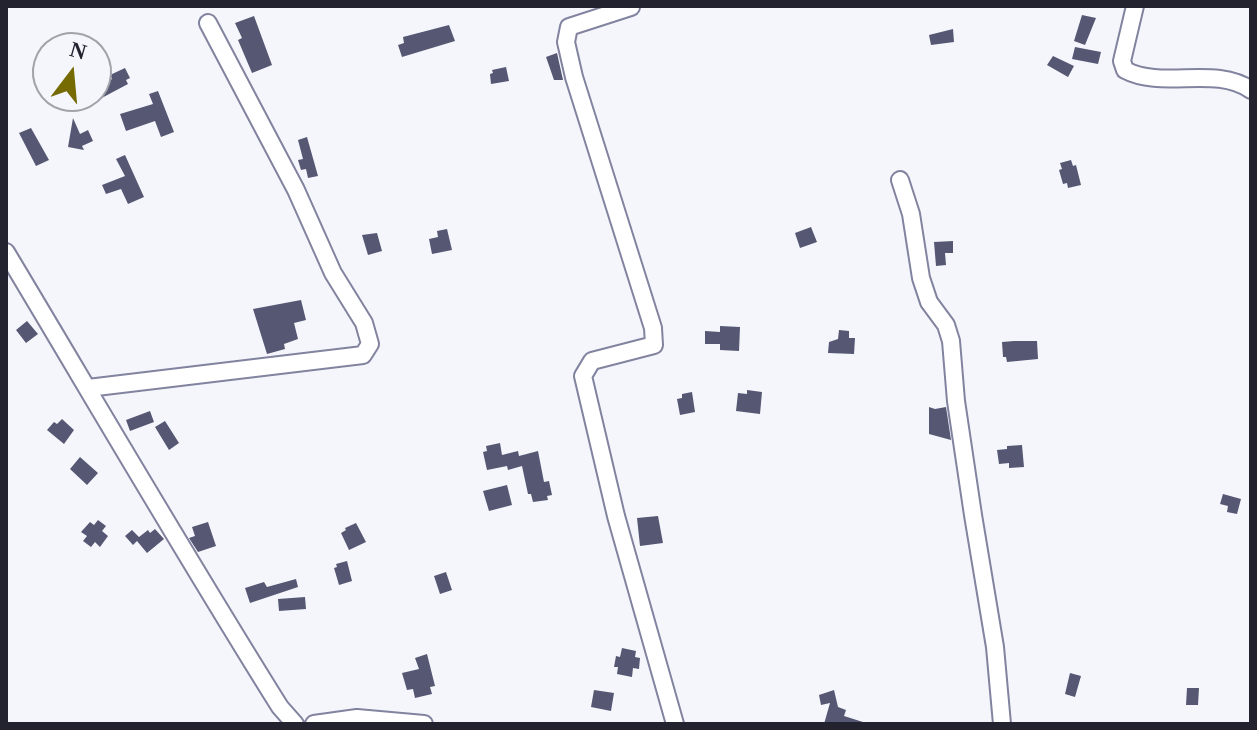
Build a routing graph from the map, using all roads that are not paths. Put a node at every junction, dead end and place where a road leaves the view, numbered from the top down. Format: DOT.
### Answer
graph roads {
  1 [pos="1135,6"];
  2 [pos="631,7"];
  3 [pos="208,23"];
  4 [pos="1251,90"];
  5 [pos="900,180"];
  6 [pos="6,252"];
  7 [pos="88,388"];
  8 [pos="295,724"];
  9 [pos="314,724"];
  10 [pos="424,724"];
  11 [pos="675,724"];
  12 [pos="1002,724"];
  1 -- 4 [label="street"];
  2 -- 11 [label="street"];
  3 -- 7 [label="street"];
  5 -- 12 [label="street"];
  6 -- 7 [label="street"];
  7 -- 8 [label="street"];
  9 -- 10 [label="street"];
}
